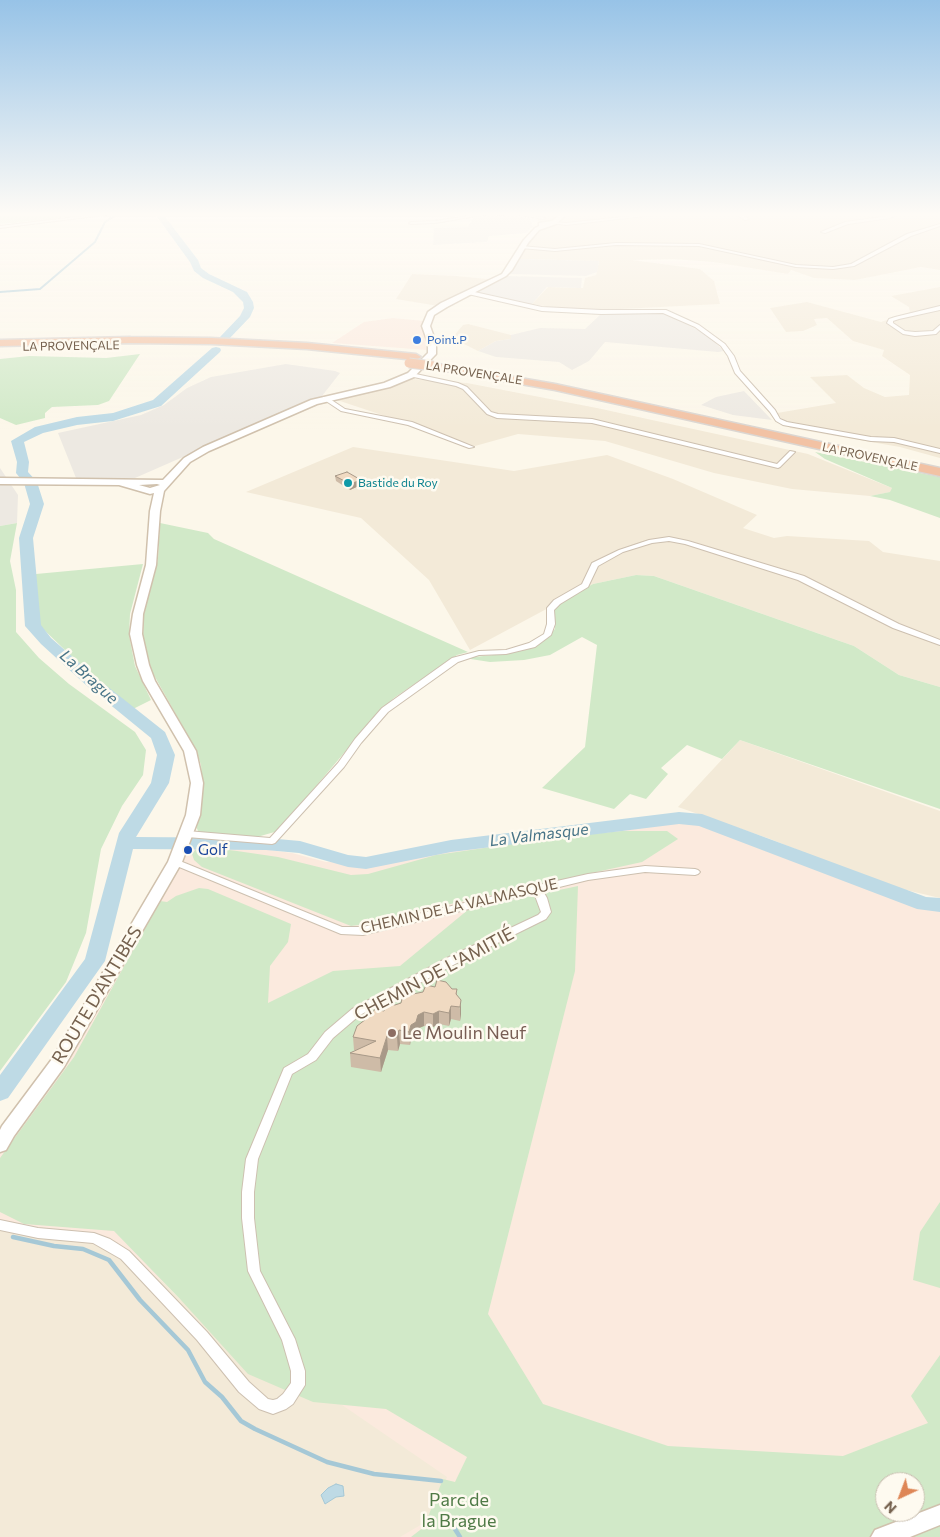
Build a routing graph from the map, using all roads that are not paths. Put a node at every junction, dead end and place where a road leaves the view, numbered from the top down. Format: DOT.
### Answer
graph roads {
  1 [pos="484,286"];
  2 [pos="470,293"];
  3 [pos="940,308"];
  4 [pos="940,327"];
  5 [pos="0,343"];
  6 [pos="176,343"];
  7 [pos="0,348"];
  8 [pos="435,363"];
  9 [pos="411,375"];
  10 [pos="325,398"];
  11 [pos="471,447"];
  12 [pos="792,452"];
  13 [pos="940,452"];
  14 [pos="940,464"];
  15 [pos="940,472"];
  16 [pos="2,481"];
  17 [pos="153,486"];
  18 [pos="940,643"];
  19 [pos="182,846"];
  20 [pos="694,872"];
  21 [pos="536,888"];
  22 [pos="0,1145"];
  23 [pos="0,1225"];
  24 [pos="940,1515"];
  25 [pos="882,1537"];
  1 -- 2 [label="street"];
  2 -- 9 [label="street"];
  2 -- 13 [label="street"];
  3 -- 4 [label="street"];
  5 -- 6 [label="highway, LA PROVENÇALE"];
  6 -- 7 [label="highway, LA PROVENÇALE"];
  6 -- 8 [label="highway, LA PROVENÇALE, bridge"];
  8 -- 14 [label="highway, LA PROVENÇALE"];
  8 -- 15 [label="highway, LA PROVENÇALE"];
  9 -- 10 [label="street"];
  9 -- 12 [label="street"];
  10 -- 11 [label="street"];
  10 -- 17 [label="street"];
  16 -- 17 [label="street"];
  17 -- 19 [label="street, ROUTE D'ANTIBES"];
  18 -- 19 [label="street"];
  19 -- 21 [label="street, CHEMIN DE LA VALMASQUE"];
  19 -- 22 [label="street, ROUTE D'ANTIBES"];
  20 -- 21 [label="street, CHEMIN DE LA VALMASQUE"];
  21 -- 23 [label="street, CHEMIN DE L'AMITIÉ"];
  24 -- 25 [label="street"];
}
